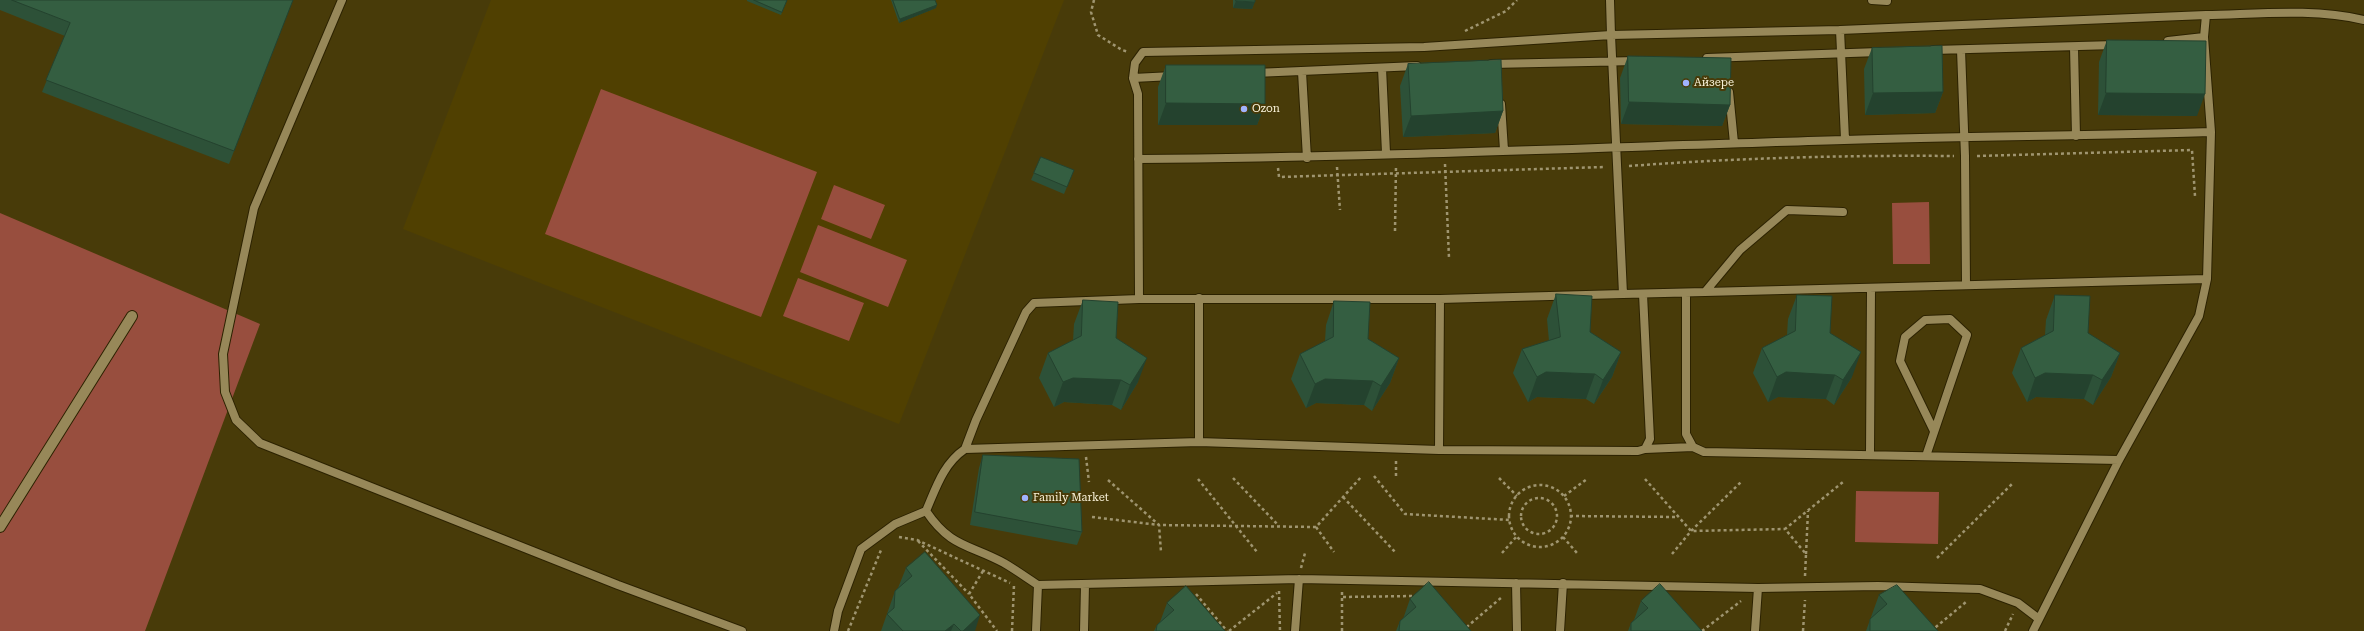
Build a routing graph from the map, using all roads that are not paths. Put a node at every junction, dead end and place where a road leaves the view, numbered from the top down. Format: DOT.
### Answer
graph roads {
  1 [pos="342,0"];
  2 [pos="1610,0"];
  3 [pos="1872,0"];
  4 [pos="1887,1"];
  5 [pos="2206,15"];
  6 [pos="2364,20"];
  7 [pos="1840,30"];
  8 [pos="1611,35"];
  9 [pos="2204,37"];
  10 [pos="2160,42"];
  11 [pos="2121,44"];
  12 [pos="2074,47"];
  13 [pos="1961,50"];
  14 [pos="1921,51"];
  15 [pos="1889,52"];
  16 [pos="1841,53"];
  17 [pos="1696,59"];
  18 [pos="1643,60"];
  19 [pos="1613,62"];
  20 [pos="1484,64"];
  21 [pos="1424,66"];
  22 [pos="1382,68"];
  23 [pos="1302,72"];
  24 [pos="1248,73"];
  25 [pos="1179,75"];
  26 [pos="1133,78"];
  27 [pos="1728,81"];
  28 [pos="1501,95"];
  29 [pos="2211,132"];
  30 [pos="2076,136"];
  31 [pos="1964,137"];
  32 [pos="1845,140"];
  33 [pos="1734,143"];
  34 [pos="1617,147"];
  35 [pos="1504,150"];
  36 [pos="1386,153"];
  37 [pos="1307,158"];
  38 [pos="1138,159"];
  39 [pos="1843,212"];
  40 [pos="2207,279"];
  41 [pos="1966,285"];
  42 [pos="1871,289"];
  43 [pos="1686,292"];
  44 [pos="1705,292"];
  45 [pos="1623,294"];
  46 [pos="1643,294"];
  47 [pos="1199,298"];
  48 [pos="1139,299"];
  49 [pos="1440,299"];
  50 [pos="132,316"];
  51 [pos="1934,431"];
  52 [pos="1199,442"];
  53 [pos="1693,447"];
  54 [pos="1645,449"];
  55 [pos="965,450"];
  56 [pos="1439,450"];
  57 [pos="1870,454"];
  58 [pos="1926,456"];
  59 [pos="2119,460"];
  60 [pos="926,511"];
  61 [pos="0,527"];
  62 [pos="1299,579"];
  63 [pos="1516,583"];
  64 [pos="1563,583"];
  65 [pos="1038,585"];
  66 [pos="1085,585"];
  67 [pos="1758,588"];
  68 [pos="2039,619"];
  69 [pos="742,631"];
  70 [pos="834,631"];
  71 [pos="1036,631"];
  72 [pos="1084,631"];
  73 [pos="1295,631"];
  74 [pos="1517,631"];
  75 [pos="1560,631"];
  76 [pos="1755,631"];
  77 [pos="2033,631"];
  1 -- 69 [label="lane"];
  2 -- 8 [label="lane"];
  3 -- 4 [label="lane"];
  5 -- 6 [label="lane"];
  5 -- 7 [label="lane"];
  5 -- 9 [label="lane"];
  7 -- 8 [label="lane"];
  7 -- 16 [label="lane"];
  8 -- 19 [label="lane"];
  8 -- 26 [label="lane"];
  9 -- 10 [label="lane"];
  9 -- 29 [label="lane"];
  11 -- 12 [label="lane"];
  12 -- 13 [label="lane"];
  12 -- 30 [label="lane"];
  13 -- 14 [label="lane"];
  13 -- 31 [label="lane"];
  15 -- 16 [label="lane"];
  16 -- 17 [label="lane"];
  16 -- 32 [label="lane"];
  18 -- 19 [label="lane"];
  19 -- 20 [label="lane"];
  19 -- 34 [label="lane"];
  21 -- 22 [label="lane"];
  22 -- 23 [label="lane"];
  22 -- 36 [label="lane"];
  23 -- 24 [label="lane"];
  23 -- 37 [label="lane"];
  25 -- 26 [label="lane"];
  26 -- 38 [label="lane"];
  27 -- 33 [label="lane"];
  28 -- 35 [label="lane"];
  29 -- 30 [label="lane"];
  29 -- 40 [label="lane"];
  30 -- 31 [label="lane"];
  31 -- 32 [label="lane"];
  31 -- 41 [label="lane"];
  32 -- 33 [label="lane"];
  33 -- 34 [label="lane"];
  34 -- 35 [label="lane"];
  34 -- 45 [label="lane"];
  35 -- 36 [label="lane"];
  36 -- 37 [label="lane"];
  37 -- 38 [label="lane"];
  38 -- 48 [label="lane"];
  39 -- 44 [label="lane"];
  40 -- 41 [label="lane"];
  40 -- 59 [label="lane"];
  41 -- 42 [label="lane"];
  42 -- 44 [label="lane"];
  42 -- 57 [label="lane"];
  43 -- 44 [label="lane"];
  43 -- 46 [label="lane"];
  43 -- 53 [label="lane"];
  45 -- 46 [label="lane"];
  45 -- 49 [label="lane"];
  46 -- 54 [label="lane"];
  47 -- 48 [label="lane"];
  47 -- 49 [label="lane"];
  47 -- 52 [label="lane"];
  48 -- 55 [label="lane"];
  49 -- 56 [label="lane"];
  50 -- 61 [label="street"];
  51 -- 51 [label="lane"];
  51 -- 58 [label="lane"];
  52 -- 55 [label="lane"];
  52 -- 56 [label="lane"];
  53 -- 54 [label="lane"];
  53 -- 57 [label="lane"];
  54 -- 56 [label="lane"];
  55 -- 60 [label="lane"];
  57 -- 58 [label="lane"];
  58 -- 59 [label="lane"];
  59 -- 68 [label="lane"];
  60 -- 65 [label="lane"];
  60 -- 70 [label="lane"];
  62 -- 63 [label="lane"];
  62 -- 66 [label="lane"];
  62 -- 73 [label="lane"];
  63 -- 64 [label="lane"];
  63 -- 74 [label="lane"];
  64 -- 67 [label="lane"];
  64 -- 75 [label="lane"];
  65 -- 66 [label="lane"];
  65 -- 71 [label="lane"];
  66 -- 72 [label="lane"];
  67 -- 68 [label="lane"];
  67 -- 76 [label="lane"];
  68 -- 77 [label="lane"];
}
